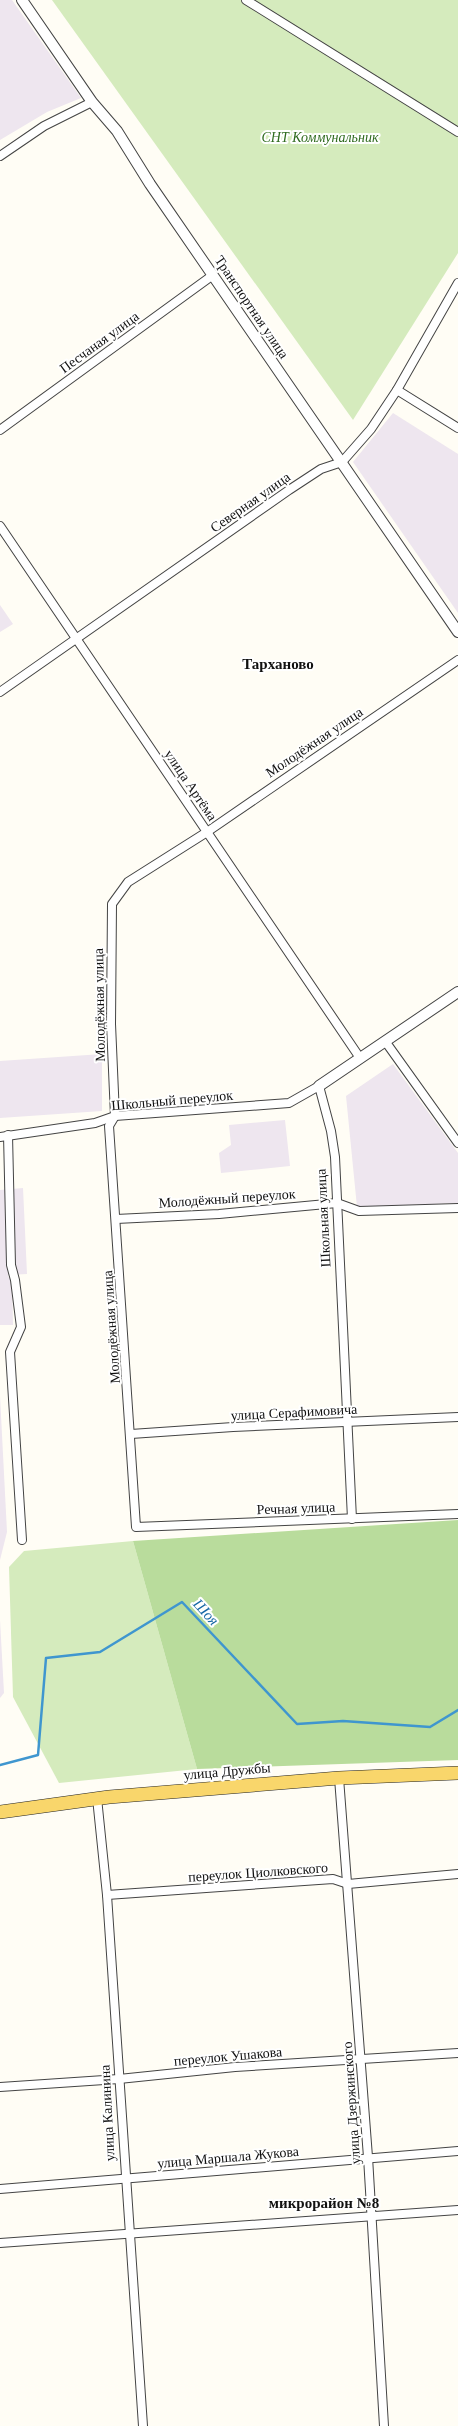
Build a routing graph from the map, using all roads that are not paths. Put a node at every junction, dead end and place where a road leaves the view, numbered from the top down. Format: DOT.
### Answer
graph roads {
  1 [pos="22,0"];
  2 [pos="246,0"];
  3 [pos="92,102"];
  4 [pos="458,132"];
  5 [pos="0,156"];
  6 [pos="213,274"];
  7 [pos="458,283"];
  8 [pos="456,293"];
  9 [pos="397,390"];
  10 [pos="458,428"];
  11 [pos="0,430"];
  12 [pos="342,462"];
  13 [pos="0,526"];
  14 [pos="458,632"];
  15 [pos="76,639"];
  16 [pos="458,660"];
  17 [pos="0,692"];
  18 [pos="207,832"];
  19 [pos="458,992"];
  20 [pos="385,1041"];
  21 [pos="360,1058"];
  22 [pos="319,1086"];
  23 [pos="115,1116"];
  24 [pos="4,1136"];
  25 [pos="458,1143"];
  26 [pos="337,1203"];
  27 [pos="458,1208"];
  28 [pos="116,1219"];
  29 [pos="458,1417"];
  30 [pos="347,1422"];
  31 [pos="131,1434"];
  32 [pos="458,1514"];
  33 [pos="352,1519"];
  34 [pos="136,1527"];
  35 [pos="22,1540"];
  36 [pos="458,1772"];
  37 [pos="339,1778"];
  38 [pos="97,1798"];
  39 [pos="0,1812"];
  40 [pos="458,1874"];
  41 [pos="348,1884"];
  42 [pos="106,1895"];
  43 [pos="458,2053"];
  44 [pos="361,2060"];
  45 [pos="118,2079"];
  46 [pos="0,2086"];
  47 [pos="458,2151"];
  48 [pos="368,2157"];
  49 [pos="125,2180"];
  50 [pos="0,2189"];
  51 [pos="458,2210"];
  52 [pos="372,2216"];
  53 [pos="129,2233"];
  54 [pos="0,2243"];
  55 [pos="143,2426"];
  56 [pos="384,2426"];
  1 -- 3 [label="street, Транспортная улица"];
  2 -- 4 [label="street"];
  3 -- 5 [label="street"];
  3 -- 6 [label="street, Транспортная улица"];
  6 -- 11 [label="street, Песчаная улица"];
  6 -- 12 [label="street, Транспортная улица"];
  7 -- 8 [label="street"];
  8 -- 9 [label="street"];
  9 -- 10 [label="street"];
  9 -- 12 [label="street"];
  12 -- 14 [label="street, Транспортная улица"];
  12 -- 15 [label="street, Северная улица"];
  13 -- 15 [label="street, улица Артёма"];
  15 -- 17 [label="street, Северная улица"];
  15 -- 18 [label="street, улица Артёма"];
  16 -- 18 [label="street, Молодёжная улица"];
  18 -- 21 [label="street, улица Артёма"];
  18 -- 23 [label="street, Молодёжная улица"];
  19 -- 20 [label="street"];
  20 -- 21 [label="street"];
  20 -- 25 [label="street"];
  21 -- 22 [label="street"];
  22 -- 23 [label="street, Школьный переулок"];
  22 -- 26 [label="street, Школьная улица"];
  23 -- 24 [label="street, Школьный переулок"];
  23 -- 28 [label="street, Молодёжная улица"];
  24 -- 35 [label="street"];
  26 -- 27 [label="street, Молодёжный переулок"];
  26 -- 28 [label="street, Молодёжный переулок"];
  26 -- 30 [label="street, Школьная улица"];
  28 -- 31 [label="street, Молодёжная улица"];
  29 -- 30 [label="street, улица Серафимовича"];
  30 -- 31 [label="street, улица Серафимовича"];
  30 -- 33 [label="street, Школьная улица"];
  31 -- 34 [label="street, Молодёжная улица"];
  32 -- 33 [label="street, Речная улица"];
  33 -- 34 [label="street, Речная улица"];
  36 -- 37 [label="main road, улица Дружбы"];
  37 -- 38 [label="main road, улица Дружбы"];
  37 -- 41 [label="street, улица Дзержинского"];
  38 -- 39 [label="main road, улица Дружбы"];
  38 -- 42 [label="street, улица Калинина"];
  40 -- 41 [label="street, переулок Циолковского"];
  41 -- 42 [label="street, переулок Циолковского"];
  41 -- 44 [label="street, улица Дзержинского"];
  42 -- 45 [label="street, улица Калинина"];
  43 -- 44 [label="street, переулок Ушакова"];
  44 -- 45 [label="street, переулок Ушакова"];
  44 -- 48 [label="street, улица Дзержинского"];
  45 -- 46 [label="street, переулок Ушакова"];
  45 -- 49 [label="street, улица Калинина"];
  47 -- 48 [label="street, улица Маршала Жукова"];
  48 -- 49 [label="street, улица Маршала Жукова"];
  48 -- 52 [label="street, улица Дзержинского"];
  49 -- 50 [label="street, улица Маршала Жукова"];
  49 -- 53 [label="street, улица Калинина"];
  51 -- 52 [label="street"];
  52 -- 53 [label="street"];
  52 -- 56 [label="street, улица Дзержинского"];
  53 -- 54 [label="street"];
  53 -- 55 [label="street, улица Калинина"];
}
